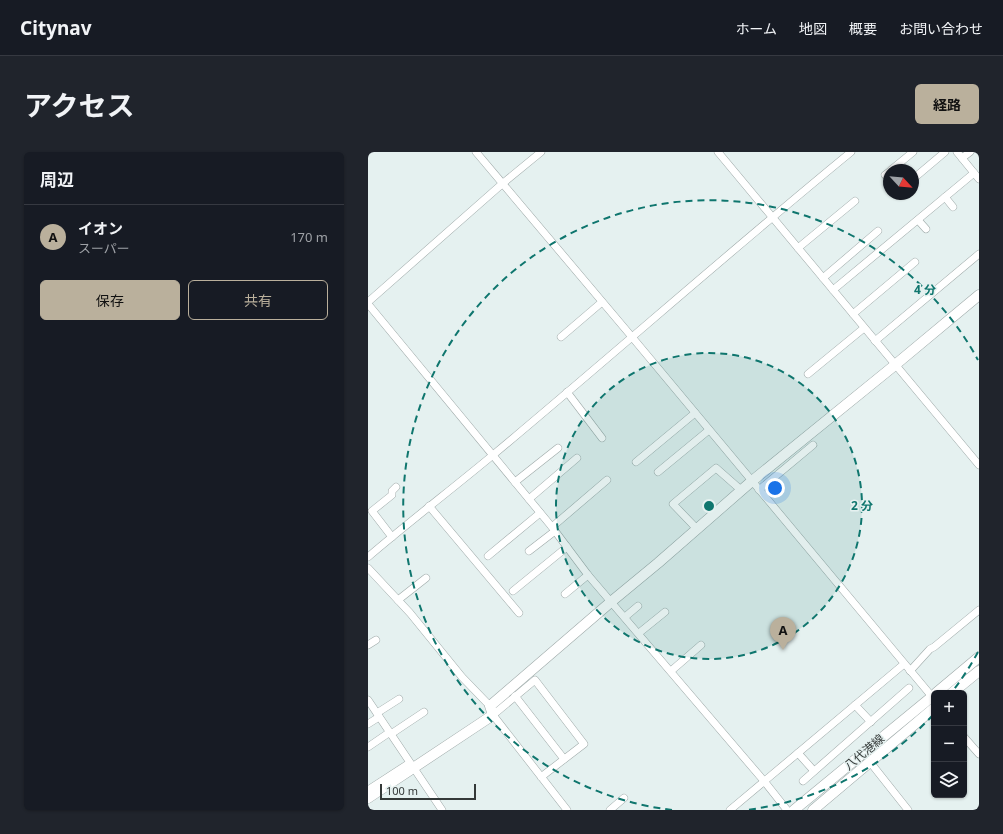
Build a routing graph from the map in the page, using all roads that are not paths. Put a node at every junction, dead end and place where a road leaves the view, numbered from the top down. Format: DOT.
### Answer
graph roads {
  1 [pos="476,152"];
  2 [pos="541,152"];
  3 [pos="718,152"];
  4 [pos="851,152"];
  5 [pos="913,152"];
  6 [pos="945,152"];
  7 [pos="957,152"];
  8 [pos="970,152"];
  9 [pos="962,158"];
  10 [pos="898,164"];
  11 [pos="919,174"];
  12 [pos="977,176"];
  13 [pos="502,184"];
  14 [pos="946,197"];
  15 [pos="855,201"];
  16 [pos="953,207"];
  17 [pos="772,217"];
  18 [pos="918,220"];
  19 [pos="926,230"];
  20 [pos="878,231"];
  21 [pos="798,248"];
  22 [pos="979,254"];
  23 [pos="915,262"];
  24 [pos="823,278"];
  25 [pos="833,290"];
  26 [pos="979,295"];
  27 [pos="602,302"];
  28 [pos="368,303"];
  29 [pos="853,314"];
  30 [pos="864,328"];
  31 [pos="561,337"];
  32 [pos="632,337"];
  33 [pos="875,341"];
  34 [pos="895,365"];
  35 [pos="808,374"];
  36 [pos="566,392"];
  37 [pos="695,413"];
  38 [pos="709,430"];
  39 [pos="602,438"];
  40 [pos="813,445"];
  41 [pos="558,448"];
  42 [pos="492,455"];
  43 [pos="577,458"];
  44 [pos="636,462"];
  45 [pos="979,465"];
  46 [pos="658,472"];
  47 [pos="607,480"];
  48 [pos="752,481"];
  49 [pos="515,482"];
  50 [pos="396,487"];
  51 [pos="741,490"];
  52 [pos="759,490"];
  53 [pos="529,499"];
  54 [pos="429,506"];
  55 [pos="540,513"];
  56 [pos="553,529"];
  57 [pos="697,529"];
  58 [pos="392,536"];
  59 [pos="567,547"];
  60 [pos="529,551"];
  61 [pos="488,556"];
  62 [pos="368,557"];
  63 [pos="368,568"];
  64 [pos="588,575"];
  65 [pos="426,578"];
  66 [pos="513,591"];
  67 [pos="564,594"];
  68 [pos="398,600"];
  69 [pos="612,601"];
  70 [pos="638,606"];
  71 [pos="979,610"];
  72 [pos="665,612"];
  73 [pos="519,613"];
  74 [pos="625,617"];
  75 [pos="639,633"];
  76 [pos="376,640"];
  77 [pos="701,644"];
  78 [pos="368,645"];
  79 [pos="979,657"];
  80 [pos="904,664"];
  81 [pos="671,671"];
  82 [pos="910,671"];
  83 [pos="979,671"];
  84 [pos="909,688"];
  85 [pos="941,690"];
  86 [pos="956,690"];
  87 [pos="931,693"];
  88 [pos="515,696"];
  89 [pos="931,698"];
  90 [pos="399,699"];
  91 [pos="368,700"];
  92 [pos="855,705"];
  93 [pos="492,710"];
  94 [pos="931,711"];
  95 [pos="424,712"];
  96 [pos="378,715"];
  97 [pos="871,722"];
  98 [pos="368,724"];
  99 [pos="391,733"];
  100 [pos="967,740"];
  101 [pos="368,747"];
  102 [pos="798,752"];
  103 [pos="979,754"];
  104 [pos="564,759"];
  105 [pos="870,762"];
  106 [pos="411,766"];
  107 [pos="814,771"];
  108 [pos="541,777"];
  109 [pos="764,781"];
  110 [pos="803,781"];
  111 [pos="368,790"];
  112 [pos="368,798"];
  113 [pos="624,798"];
  114 [pos="442,810"];
  115 [pos="567,810"];
  116 [pos="610,810"];
  117 [pos="730,810"];
  118 [pos="787,810"];
  119 [pos="794,810"];
  120 [pos="813,810"];
  121 [pos="908,810"];
  1 -- 13 [label="street"];
  2 -- 13 [label="street"];
  3 -- 17 [label="street"];
  4 -- 17 [label="street"];
  5 -- 10 [label="street"];
  6 -- 11 [label="street"];
  7 -- 9 [label="street"];
  8 -- 9 [label="street"];
  9 -- 12 [label="street"];
  12 -- 14 [label="street"];
  13 -- 27 [label="street"];
  13 -- 28 [label="street"];
  14 -- 16 [label="street"];
  14 -- 18 [label="street"];
  15 -- 21 [label="street"];
  17 -- 21 [label="street"];
  17 -- 32 [label="street"];
  18 -- 19 [label="street"];
  18 -- 25 [label="street"];
  20 -- 24 [label="street"];
  21 -- 24 [label="street"];
  22 -- 33 [label="street"];
  23 -- 29 [label="street"];
  24 -- 25 [label="street"];
  25 -- 29 [label="street"];
  26 -- 34 [label="street"];
  27 -- 31 [label="street"];
  27 -- 32 [label="street"];
  28 -- 42 [label="street"];
  29 -- 30 [label="street"];
  30 -- 33 [label="street"];
  30 -- 35 [label="street"];
  32 -- 36 [label="street"];
  32 -- 37 [label="street"];
  33 -- 34 [label="street"];
  34 -- 45 [label="street"];
  34 -- 48 [label="street"];
  36 -- 39 [label="street"];
  36 -- 42 [label="street"];
  37 -- 38 [label="street"];
  37 -- 44 [label="street"];
  38 -- 46 [label="street"];
  38 -- 48 [label="street"];
  40 -- 52 [label="street"];
  41 -- 49 [label="street"];
  42 -- 49 [label="street"];
  42 -- 54 [label="street"];
  43 -- 53 [label="street"];
  47 -- 56 [label="street"];
  48 -- 51 [label="street"];
  48 -- 52 [label="street"];
  49 -- 53 [label="street"];
  50 -- 58 [label="street"];
  51 -- 57 [label="street"];
  51 -- 57 [label="street"];
  52 -- 80 [label="street"];
  53 -- 55 [label="street"];
  54 -- 58 [label="street"];
  54 -- 73 [label="street"];
  55 -- 56 [label="street"];
  55 -- 61 [label="street"];
  56 -- 59 [label="street"];
  56 -- 60 [label="street"];
  57 -- 69 [label="street"];
  58 -- 62 [label="street"];
  59 -- 64 [label="street"];
  59 -- 66 [label="street"];
  63 -- 68 [label="street"];
  64 -- 67 [label="street"];
  64 -- 69 [label="street"];
  65 -- 68 [label="street"];
  68 -- 93 [label="street"];
  69 -- 74 [label="street"];
  69 -- 93 [label="street"];
  70 -- 74 [label="street"];
  71 -- 82 [label="street"];
  72 -- 75 [label="street"];
  74 -- 75 [label="street"];
  75 -- 81 [label="street"];
  76 -- 78 [label="street"];
  77 -- 81 [label="street"];
  79 -- 85 [label="street, 八代港線"];
  80 -- 82 [label="street"];
  80 -- 92 [label="street"];
  81 -- 109 [label="street"];
  82 -- 87 [label="street"];
  83 -- 86 [label="street"];
  84 -- 97 [label="street"];
  88 -- 93 [label="street"];
  88 -- 104 [label="street"];
  88 -- 104 [label="street"];
  89 -- 119 [label="street, 八代港線"];
  90 -- 96 [label="street"];
  91 -- 96 [label="street"];
  92 -- 97 [label="street"];
  92 -- 102 [label="street"];
  93 -- 106 [label="street"];
  93 -- 108 [label="street"];
  94 -- 105 [label="street, 八代港線"];
  95 -- 99 [label="street"];
  96 -- 98 [label="street"];
  96 -- 99 [label="street"];
  97 -- 107 [label="street"];
  99 -- 101 [label="street"];
  99 -- 106 [label="street"];
  100 -- 103 [label="street"];
  102 -- 107 [label="street"];
  102 -- 109 [label="street"];
  104 -- 108 [label="street"];
  105 -- 120 [label="street, 八代港線"];
  105 -- 121 [label="street"];
  106 -- 111 [label="street"];
  106 -- 112 [label="street"];
  106 -- 114 [label="street"];
  107 -- 110 [label="street"];
  108 -- 115 [label="street"];
  109 -- 117 [label="street"];
  109 -- 118 [label="street"];
  113 -- 116 [label="street"];
}
